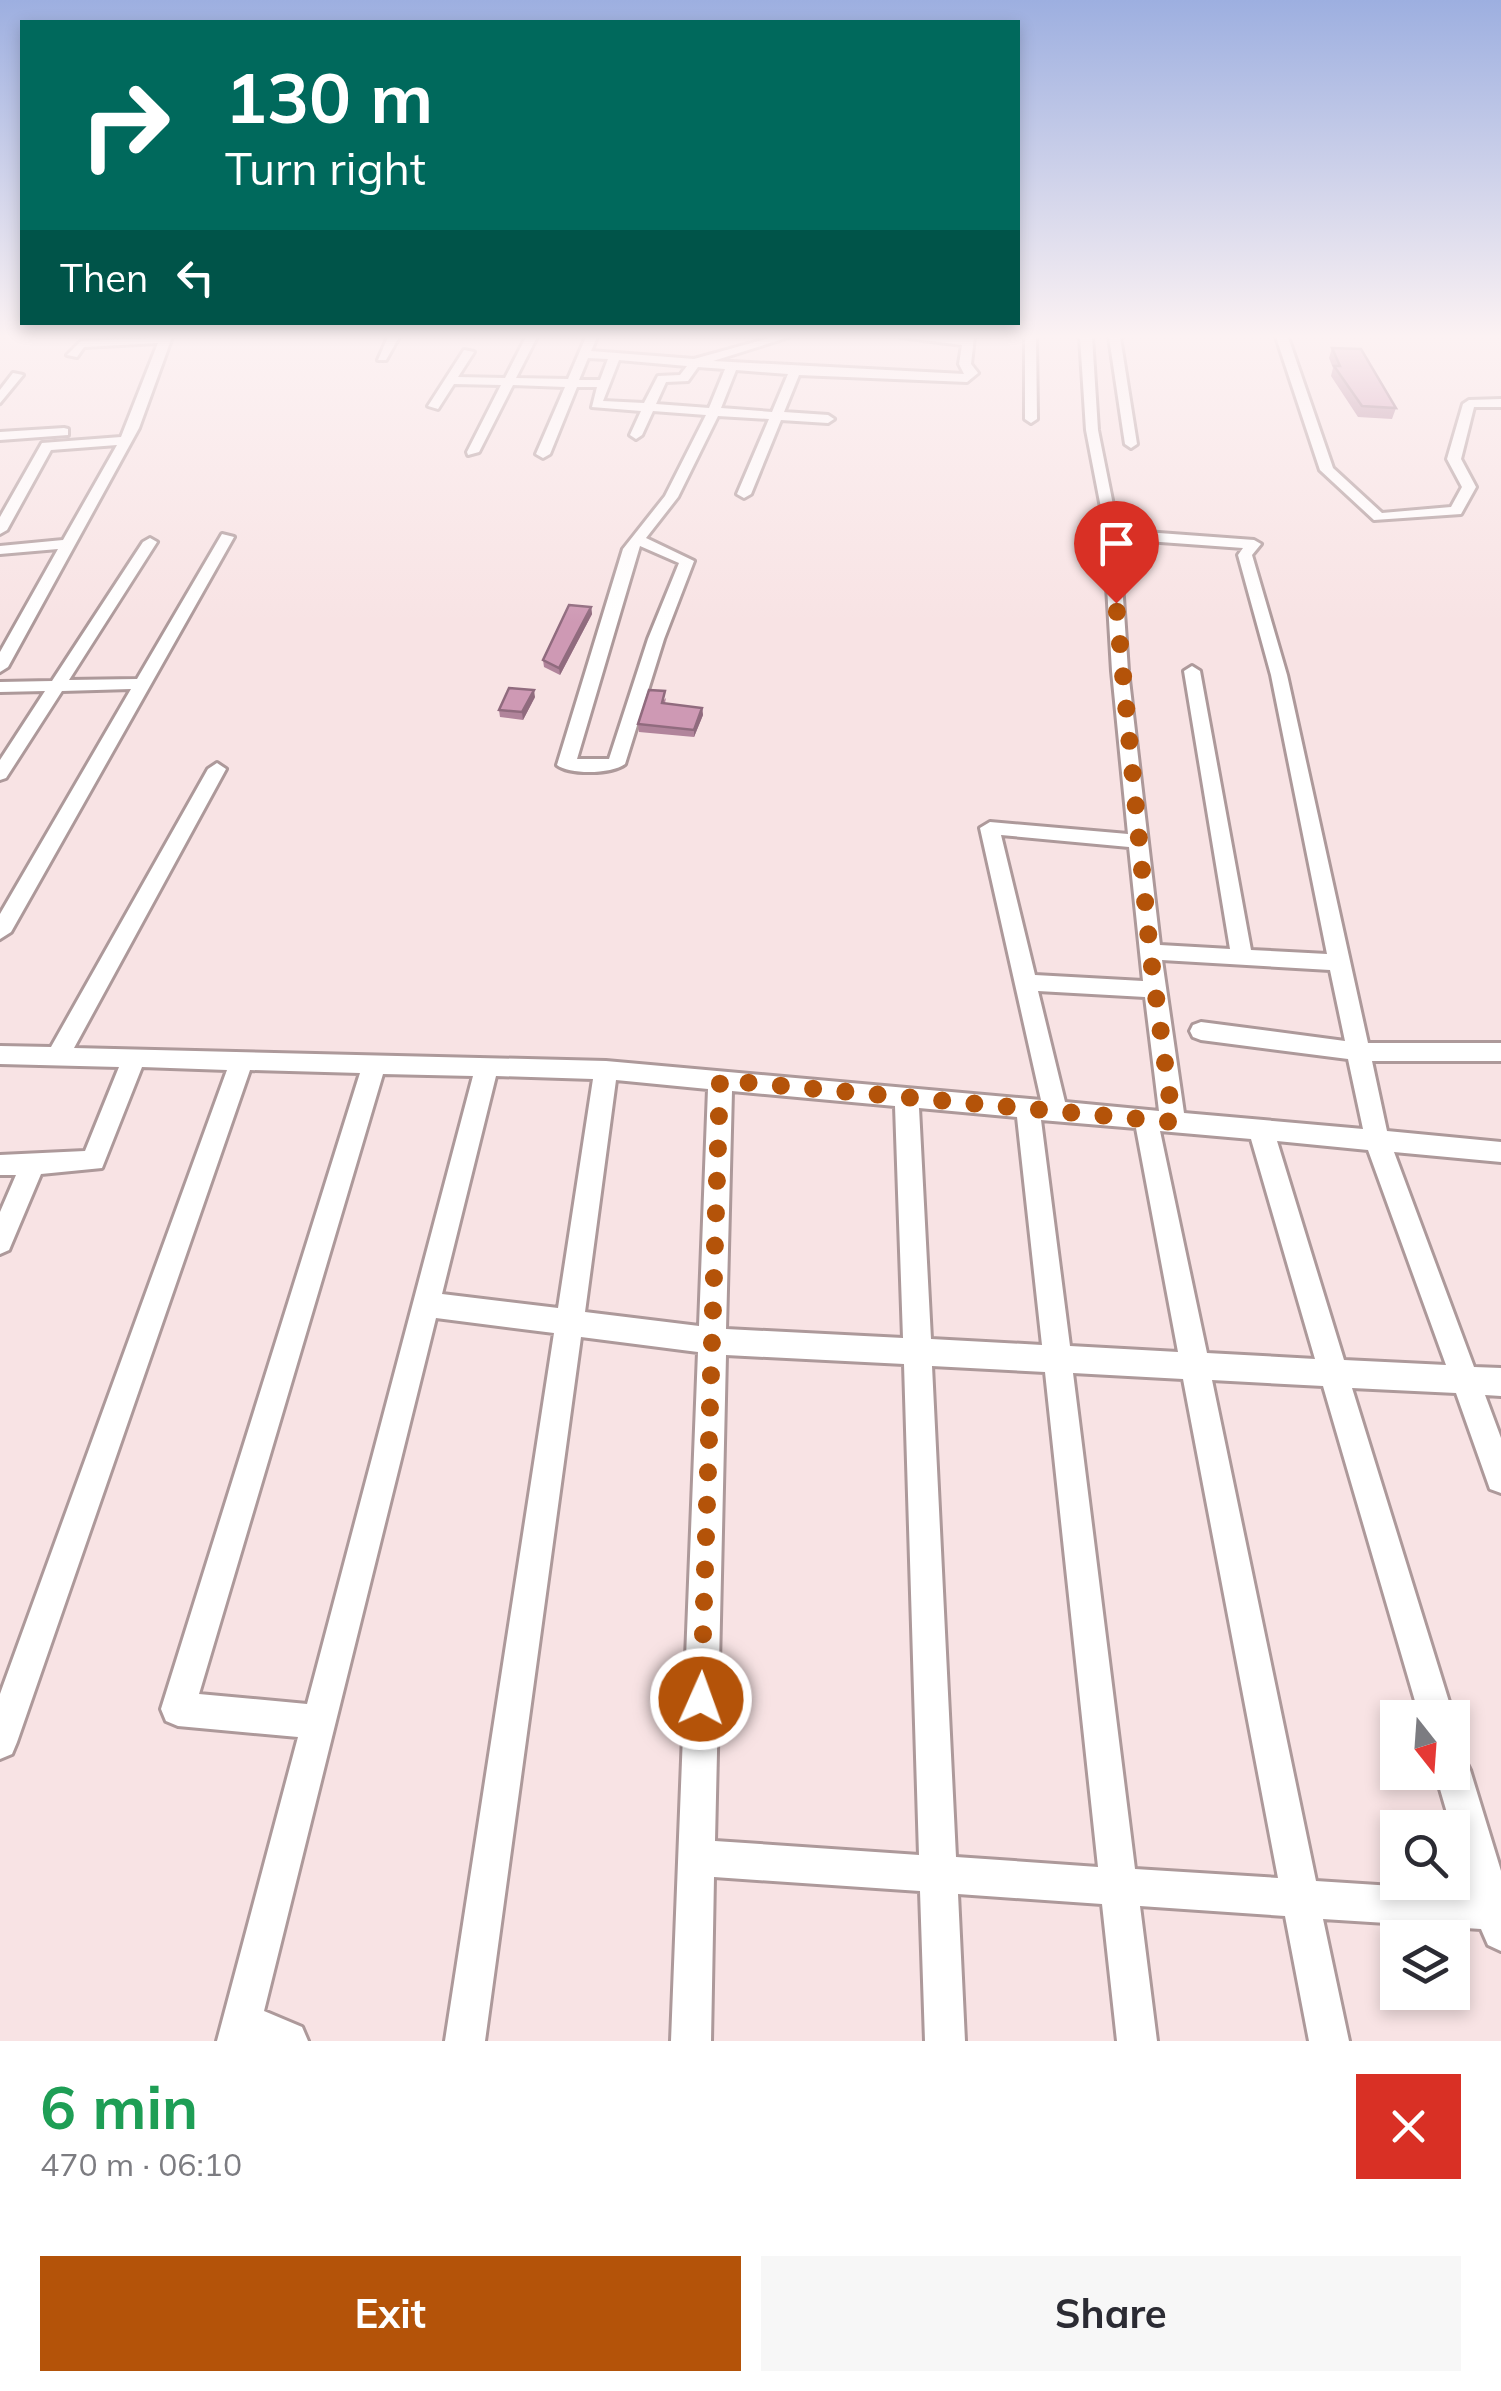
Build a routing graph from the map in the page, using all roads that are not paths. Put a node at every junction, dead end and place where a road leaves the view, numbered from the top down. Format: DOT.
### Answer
graph roads {
  1 [pos="483,432"];
  2 [pos="552,432"];
  3 [pos="704,432"];
  4 [pos="769,432"];
  5 [pos="1092,432"];
  6 [pos="1128,432"];
  7 [pos="1314,432"];
  8 [pos="1461,432"];
  9 [pos="129,435"];
  10 [pos="0,436"];
  11 [pos="1130,444"];
  12 [pos="47,446"];
  13 [pos="0,448"];
  14 [pos="473,452"];
  15 [pos="543,454"];
  16 [pos="744,494"];
  17 [pos="0,530"];
  18 [pos="1111,534"];
  19 [pos="228,537"];
  20 [pos="637,540"];
  21 [pos="150,542"];
  22 [pos="68,544"];
  23 [pos="0,550"];
  24 [pos="0,667"];
  25 [pos="1192,671"];
  26 [pos="142,684"];
  27 [pos="58,686"];
  28 [pos="0,687"];
  29 [pos="217,768"];
  30 [pos="0,774"];
  31 [pos="1138,841"];
  32 [pos="0,932"];
  33 [pos="1150,952"];
  34 [pos="1242,958"];
  35 [pos="1340,963"];
  36 [pos="1025,982"];
  37 [pos="1155,990"];
  38 [pos="1201,1031"];
  39 [pos="1359,1052"];
  40 [pos="1501,1052"];
  41 [pos="0,1055"];
  42 [pos="58,1056"];
  43 [pos="133,1060"];
  44 [pos="241,1062"];
  45 [pos="374,1065"];
  46 [pos="487,1068"];
  47 [pos="606,1070"];
  48 [pos="720,1080"];
  49 [pos="908,1098"];
  50 [pos="1042,1110"];
  51 [pos="1160,1120"];
  52 [pos="1262,1130"];
  53 [pos="1377,1140"];
  54 [pos="1501,1152"];
  55 [pos="33,1164"];
  56 [pos="0,1165"];
  57 [pos="0,1242"];
  58 [pos="426,1304"];
  59 [pos="569,1323"];
  60 [pos="712,1342"];
  61 [pos="917,1352"];
  62 [pos="1058,1360"];
  63 [pos="1195,1366"];
  64 [pos="1334,1374"];
  65 [pos="1465,1380"];
  66 [pos="1501,1382"];
  67 [pos="1501,1478"];
  68 [pos="1432,1700"];
  69 [pos="319,1722"];
  70 [pos="0,1742"];
  71 [pos="1458,1790"];
  72 [pos="696,1858"];
  73 [pos="938,1874"];
  74 [pos="1119,1886"];
  75 [pos="1301,1899"];
  76 [pos="1499,1919"];
  77 [pos="239,2032"];
  78 [pos="288,2041"];
  79 [pos="465,2041"];
  80 [pos="690,2041"];
  81 [pos="944,2041"];
  82 [pos="1137,2041"];
  83 [pos="1329,2041"];
  1 -- 14 [label="street"];
  2 -- 15 [label="street"];
  3 -- 20 [label="street"];
  4 -- 16 [label="street"];
  5 -- 18 [label="street"];
  6 -- 11 [label="street"];
  7 -- 8 [label="street"];
  9 -- 10 [label="street"];
  9 -- 12 [label="street"];
  9 -- 22 [label="street"];
  12 -- 13 [label="street"];
  12 -- 17 [label="street"];
  18 -- 31 [label="street"];
  18 -- 35 [label="street"];
  19 -- 26 [label="street"];
  20 -- 20 [label="street"];
  21 -- 27 [label="street"];
  22 -- 23 [label="street"];
  22 -- 24 [label="street"];
  25 -- 34 [label="street"];
  26 -- 27 [label="street"];
  26 -- 32 [label="street"];
  27 -- 28 [label="street"];
  27 -- 30 [label="street"];
  29 -- 42 [label="street"];
  31 -- 33 [label="street"];
  31 -- 36 [label="street"];
  33 -- 34 [label="street"];
  33 -- 37 [label="street"];
  34 -- 35 [label="street"];
  35 -- 39 [label="street"];
  36 -- 37 [label="street"];
  36 -- 50 [label="street"];
  37 -- 51 [label="street"];
  38 -- 39 [label="street"];
  39 -- 40 [label="street"];
  39 -- 53 [label="street"];
  41 -- 42 [label="street"];
  42 -- 43 [label="street"];
  43 -- 44 [label="street"];
  43 -- 55 [label="street"];
  44 -- 45 [label="street"];
  44 -- 70 [label="street"];
  45 -- 46 [label="street"];
  45 -- 69 [label="street"];
  46 -- 47 [label="street"];
  46 -- 58 [label="street"];
  47 -- 48 [label="street"];
  47 -- 59 [label="street"];
  48 -- 49 [label="street"];
  48 -- 60 [label="street"];
  49 -- 50 [label="street"];
  49 -- 61 [label="street"];
  50 -- 51 [label="street"];
  50 -- 62 [label="street"];
  51 -- 52 [label="street"];
  51 -- 63 [label="street"];
  52 -- 53 [label="street"];
  52 -- 64 [label="street"];
  53 -- 54 [label="street"];
  53 -- 65 [label="street"];
  55 -- 56 [label="street"];
  55 -- 57 [label="street"];
  58 -- 59 [label="street"];
  58 -- 69 [label="street"];
  59 -- 60 [label="street"];
  59 -- 79 [label="street"];
  60 -- 61 [label="street"];
  60 -- 72 [label="street"];
  61 -- 62 [label="street"];
  61 -- 73 [label="street"];
  62 -- 63 [label="street"];
  62 -- 74 [label="street"];
  63 -- 64 [label="street"];
  63 -- 75 [label="street"];
  64 -- 65 [label="street"];
  64 -- 68 [label="street"];
  65 -- 66 [label="street"];
  65 -- 67 [label="street"];
  69 -- 77 [label="street"];
  71 -- 76 [label="street"];
  72 -- 73 [label="street"];
  72 -- 80 [label="street"];
  73 -- 74 [label="street"];
  73 -- 81 [label="street"];
  74 -- 75 [label="street"];
  74 -- 82 [label="street"];
  75 -- 76 [label="street"];
  75 -- 83 [label="street"];
  77 -- 78 [label="street"];
}
